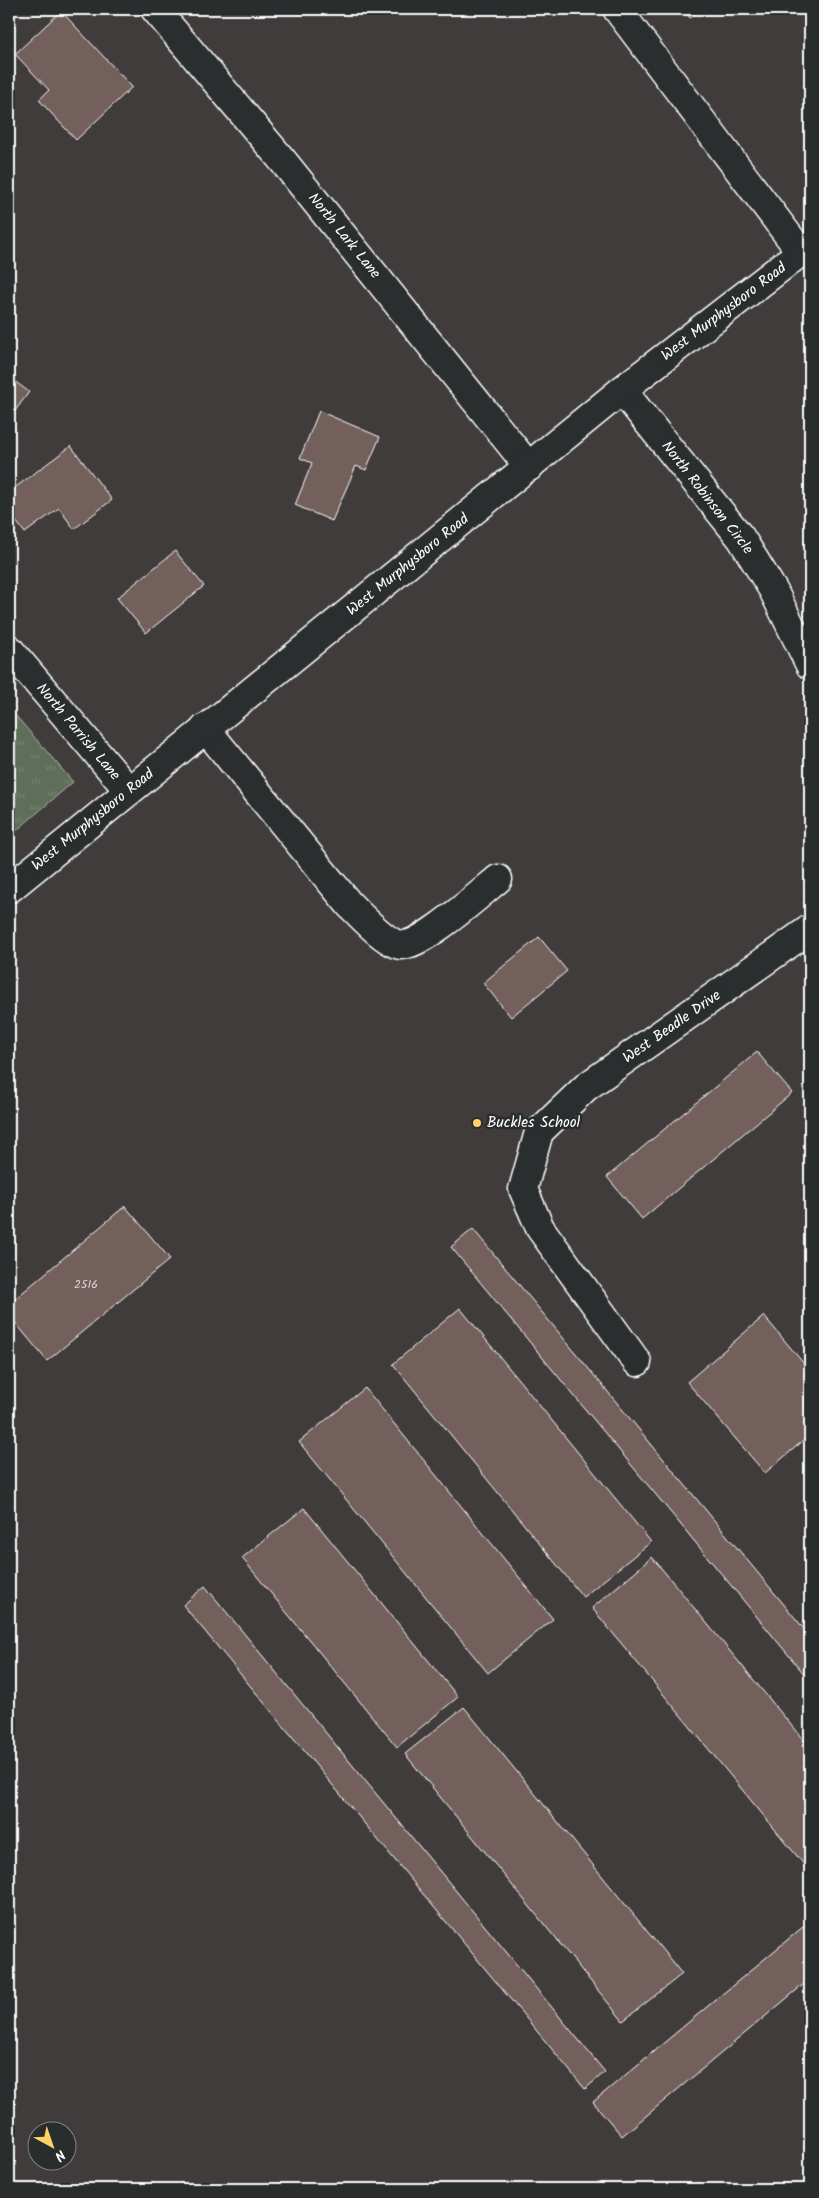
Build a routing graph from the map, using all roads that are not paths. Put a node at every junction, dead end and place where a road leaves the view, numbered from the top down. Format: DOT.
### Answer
graph roads {
  1 [pos="155,9"];
  2 [pos="616,9"];
  3 [pos="806,249"];
  4 [pos="622,390"];
  5 [pos="529,467"];
  6 [pos="9,649"];
  7 [pos="810,665"];
  8 [pos="205,728"];
  9 [pos="129,791"];
  10 [pos="498,879"];
  11 [pos="9,889"];
  12 [pos="810,929"];
  13 [pos="637,1362"];
  1 -- 5 [label="street, North Lark Lane"];
  2 -- 3 [label="street"];
  3 -- 4 [label="street, West Murphysboro Road"];
  4 -- 5 [label="street, West Murphysboro Road"];
  4 -- 7 [label="street, North Robinson Circle"];
  5 -- 8 [label="street, West Murphysboro Road"];
  6 -- 9 [label="street, North Parrish Lane"];
  8 -- 9 [label="street, West Murphysboro Road"];
  8 -- 10 [label="street"];
  9 -- 11 [label="street, West Murphysboro Road"];
  12 -- 13 [label="street, West Beadle Drive"];
}
